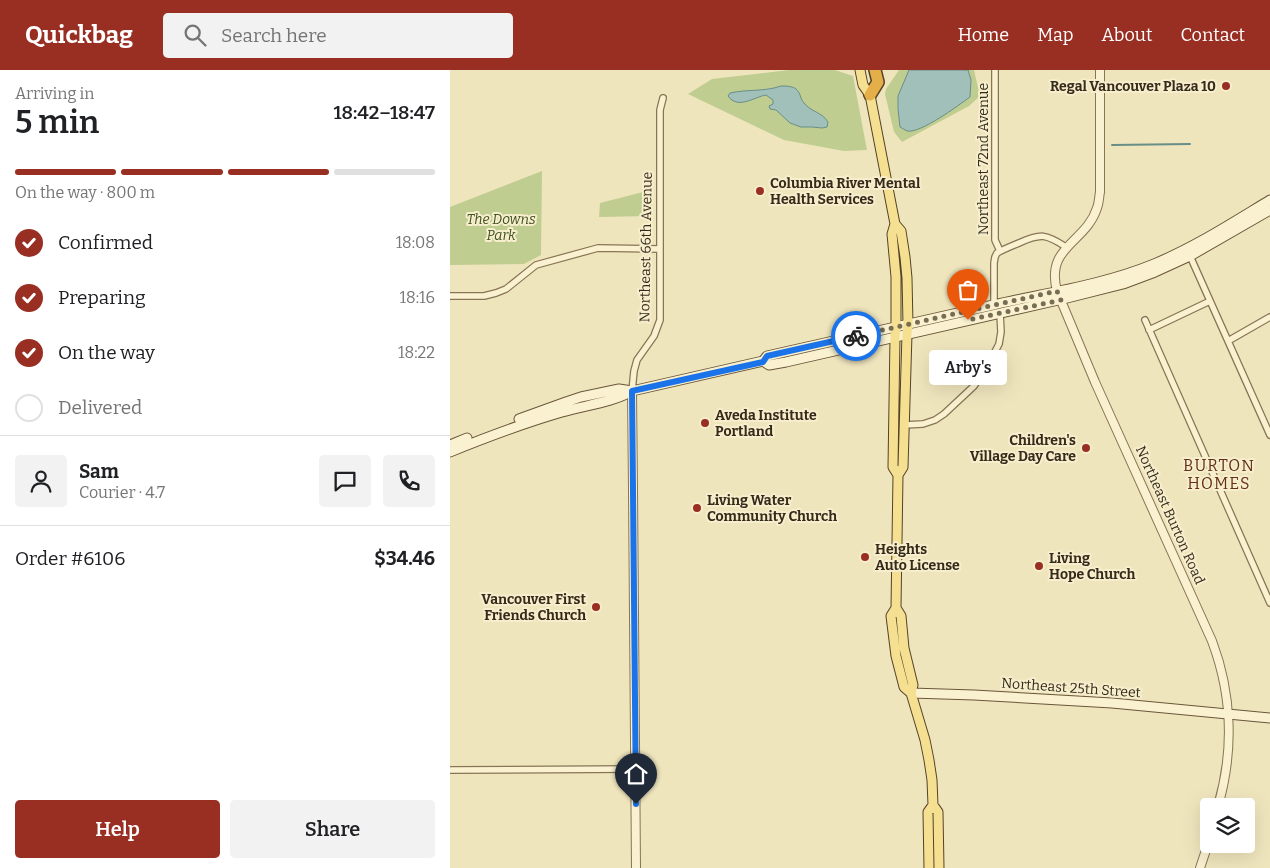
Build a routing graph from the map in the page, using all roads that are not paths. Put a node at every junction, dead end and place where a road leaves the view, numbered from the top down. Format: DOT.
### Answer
graph roads {
  1 [pos="860,70"];
  2 [pos="870,70"];
  3 [pos="875,70"];
  4 [pos="995,70"];
  5 [pos="1100,70"];
  6 [pos="870,95"];
  7 [pos="664,98"];
  8 [pos="1270,200"];
  9 [pos="1270,210"];
  10 [pos="1236,221"];
  11 [pos="895,224"];
  12 [pos="1066,247"];
  13 [pos="660,249"];
  14 [pos="1000,252"];
  15 [pos="1190,256"];
  16 [pos="1059,295"];
  17 [pos="450,296"];
  18 [pos="1210,302"];
  19 [pos="994,305"];
  20 [pos="1000,313"];
  21 [pos="1270,317"];
  22 [pos="1145,320"];
  23 [pos="908,324"];
  24 [pos="896,327"];
  25 [pos="1150,330"];
  26 [pos="906,334"];
  27 [pos="895,337"];
  28 [pos="1228,341"];
  29 [pos="763,362"];
  30 [pos="632,391"];
  31 [pos="894,402"];
  32 [pos="904,425"];
  33 [pos="1268,426"];
  34 [pos="894,433"];
  35 [pos="1270,435"];
  36 [pos="450,445"];
  37 [pos="450,452"];
  38 [pos="904,467"];
  39 [pos="898,475"];
  40 [pos="1270,603"];
  41 [pos="911,693"];
  42 [pos="1228,715"];
  43 [pos="1270,718"];
  44 [pos="636,769"];
  45 [pos="450,770"];
  46 [pos="1220,798"];
  47 [pos="933,805"];
  48 [pos="1205,853"];
  49 [pos="636,868"];
  50 [pos="929,868"];
  51 [pos="938,868"];
  52 [pos="1200,868"];
  1 -- 6 [label="main road"];
  2 -- 6 [label="main road"];
  3 -- 6 [label="highway"];
  4 -- 14 [label="street, Northeast 72nd Avenue"];
  5 -- 12 [label="street, Northeast Burton Road"];
  6 -- 11 [label="main road"];
  7 -- 13 [label="street, Northeast 66th Avenue"];
  8 -- 10 [label="main road"];
  9 -- 15 [label="main road"];
  10 -- 15 [label="main road"];
  10 -- 16 [label="main road"];
  11 -- 23 [label="main road"];
  11 -- 24 [label="main road"];
  12 -- 14 [label="street"];
  12 -- 16 [label="street, Northeast Burton Road"];
  13 -- 17 [label="street"];
  13 -- 30 [label="street, Northeast 66th Avenue"];
  14 -- 19 [label="street, Northeast 72nd Avenue"];
  15 -- 16 [label="main road"];
  15 -- 18 [label="street"];
  16 -- 19 [label="main road"];
  16 -- 20 [label="main road"];
  16 -- 42 [label="street, Northeast Burton Road"];
  18 -- 25 [label="street"];
  18 -- 28 [label="street"];
  19 -- 23 [label="main road"];
  20 -- 26 [label="main road"];
  20 -- 32 [label="street"];
  21 -- 28 [label="street"];
  22 -- 25 [label="street"];
  23 -- 24 [label="main road"];
  23 -- 26 [label="main road"];
  24 -- 27 [label="main road"];
  24 -- 29 [label="main road"];
  25 -- 40 [label="street"];
  26 -- 27 [label="main road"];
  26 -- 32 [label="main road"];
  27 -- 29 [label="main road"];
  27 -- 31 [label="main road"];
  28 -- 33 [label="street"];
  29 -- 30 [label="main road"];
  30 -- 36 [label="main road"];
  30 -- 37 [label="main road"];
  30 -- 44 [label="street"];
  31 -- 32 [label="main road"];
  31 -- 34 [label="main road"];
  32 -- 38 [label="main road"];
  33 -- 35 [label="street"];
  34 -- 38 [label="main road"];
  34 -- 39 [label="main road"];
  38 -- 39 [label="main road"];
  39 -- 41 [label="main road"];
  41 -- 42 [label="main road, Northeast 25th Street"];
  41 -- 47 [label="main road"];
  42 -- 43 [label="main road"];
  42 -- 46 [label="street, Northeast Burton Road"];
  44 -- 45 [label="street"];
  44 -- 49 [label="street"];
  47 -- 50 [label="main road"];
  47 -- 51 [label="main road"];
  48 -- 52 [label="street"];
}
